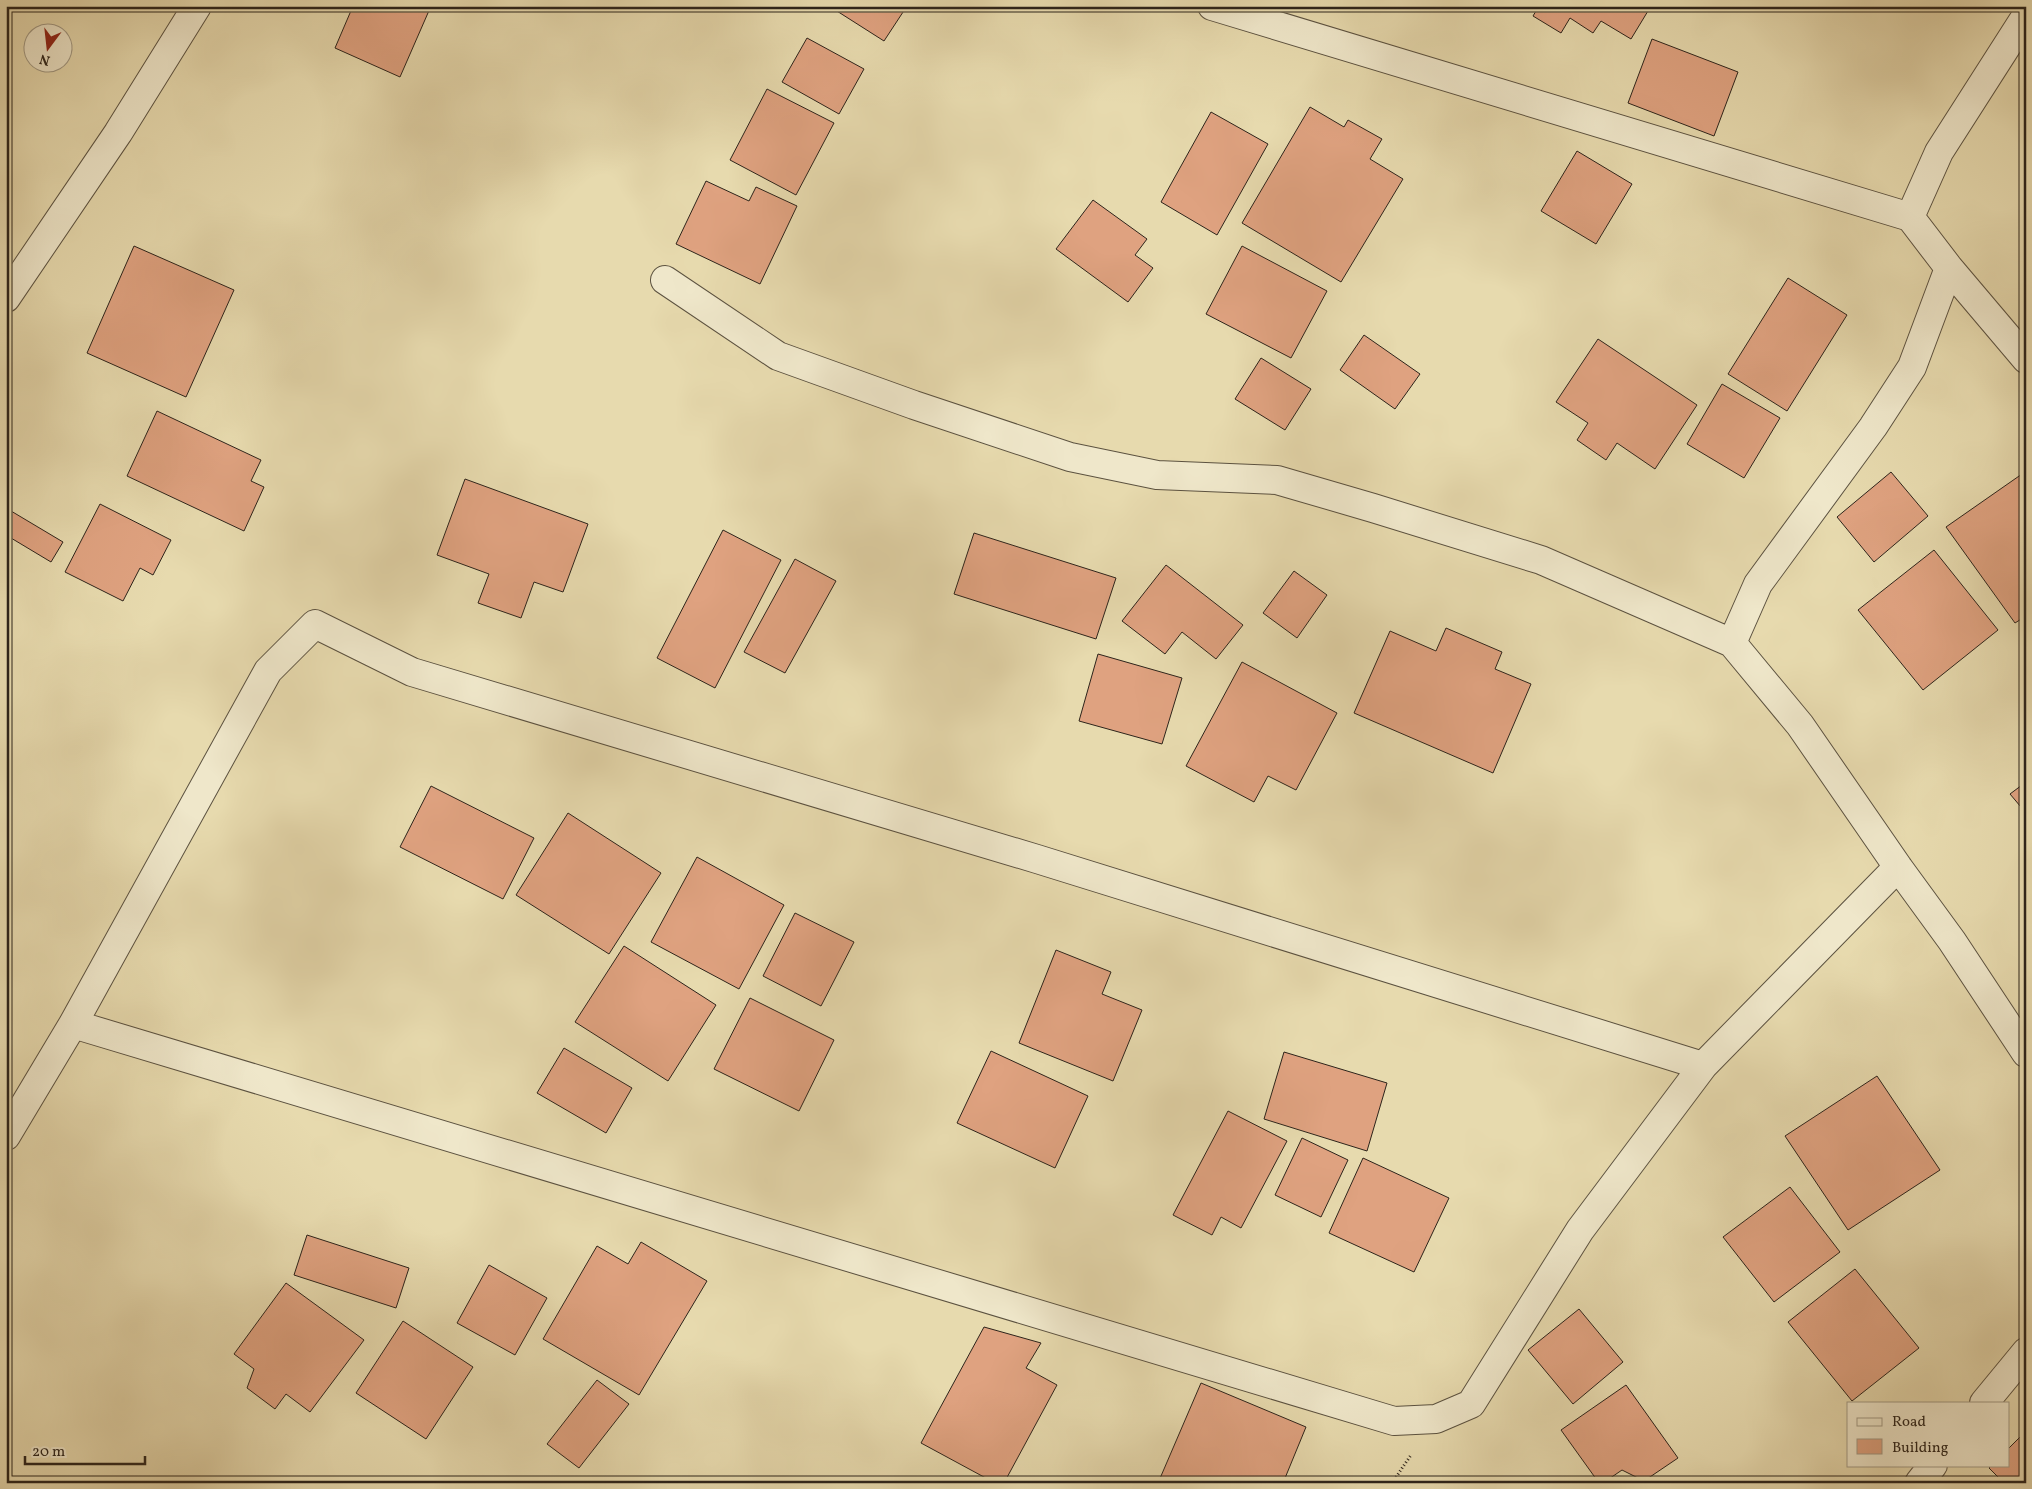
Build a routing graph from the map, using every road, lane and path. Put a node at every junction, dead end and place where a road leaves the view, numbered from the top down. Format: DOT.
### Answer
graph roads {
  1 [pos="197,6"];
  2 [pos="1212,6"];
  3 [pos="2026,16"];
  4 [pos="1910,217"];
  5 [pos="1949,268"];
  6 [pos="665,280"];
  7 [pos="6,298"];
  8 [pos="2026,359"];
  9 [pos="1732,642"];
  10 [pos="1898,867"];
  11 [pos="73,1024"];
  12 [pos="2026,1053"];
  13 [pos="1703,1066"];
  14 [pos="6,1136"];
  15 [pos="2026,1352"];
  16 [pos="1985,1402"];
  17 [pos="1932,1466"];
  18 [pos="1919,1483"];
  1 -- 7 [label="street"];
  2 -- 4 [label="street"];
  3 -- 4 [label="street"];
  4 -- 5 [label="street"];
  5 -- 8 [label="street"];
  5 -- 9 [label="street"];
  6 -- 9 [label="street"];
  9 -- 10 [label="street"];
  10 -- 12 [label="street"];
  10 -- 13 [label="street"];
  11 -- 13 [label="street"];
  11 -- 13 [label="street"];
  11 -- 14 [label="street"];
  15 -- 16 [label="street"];
  17 -- 18 [label="street"];
}
